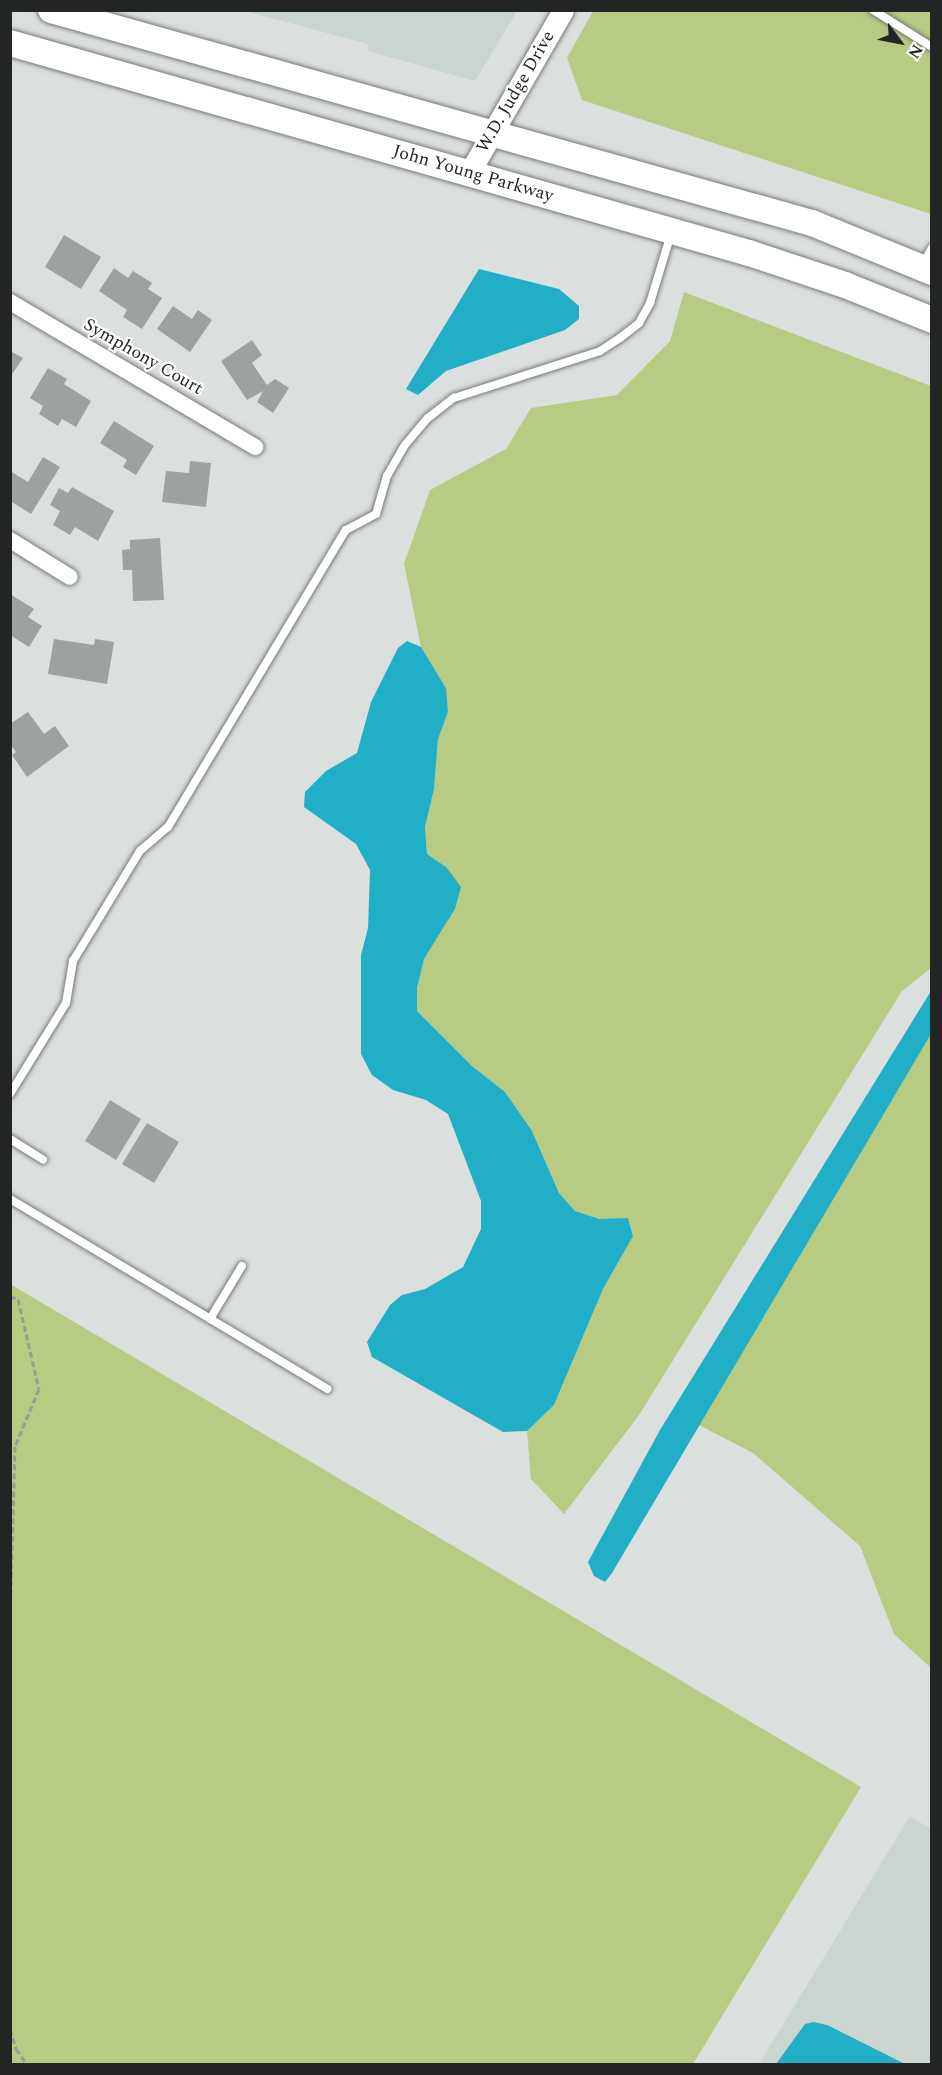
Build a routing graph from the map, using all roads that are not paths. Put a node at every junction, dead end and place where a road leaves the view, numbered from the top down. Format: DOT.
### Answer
graph roads {
  1 [pos="51,10"];
  2 [pos="563,10"];
  3 [pos="873,10"];
  4 [pos="10,44"];
  5 [pos="932,47"];
  6 [pos="490,135"];
  7 [pos="469,173"];
  8 [pos="672,231"];
  9 [pos="928,262"];
  10 [pos="872,296"];
  11 [pos="10,303"];
  12 [pos="932,309"];
  13 [pos="932,320"];
  14 [pos="255,447"];
  15 [pos="10,540"];
  16 [pos="70,577"];
  17 [pos="10,1094"];
  18 [pos="10,1139"];
  19 [pos="43,1160"];
  20 [pos="10,1199"];
  21 [pos="242,1266"];
  22 [pos="210,1319"];
  23 [pos="328,1389"];
  1 -- 6 [label="main road"];
  2 -- 6 [label="street, W.D. Judge Drive"];
  3 -- 5 [label="lane"];
  4 -- 7 [label="main road, John Young Parkway"];
  6 -- 7 [label="street, W.D. Judge Drive"];
  6 -- 9 [label="main road"];
  7 -- 8 [label="main road, John Young Parkway"];
  8 -- 10 [label="main road, John Young Parkway"];
  8 -- 17 [label="lane"];
  10 -- 12 [label="main road"];
  10 -- 13 [label="main road, John Young Parkway"];
  11 -- 14 [label="street, Symphony Court"];
  15 -- 16 [label="street"];
  18 -- 19 [label="lane"];
  20 -- 22 [label="lane"];
  21 -- 22 [label="lane"];
  22 -- 23 [label="lane"];
}
